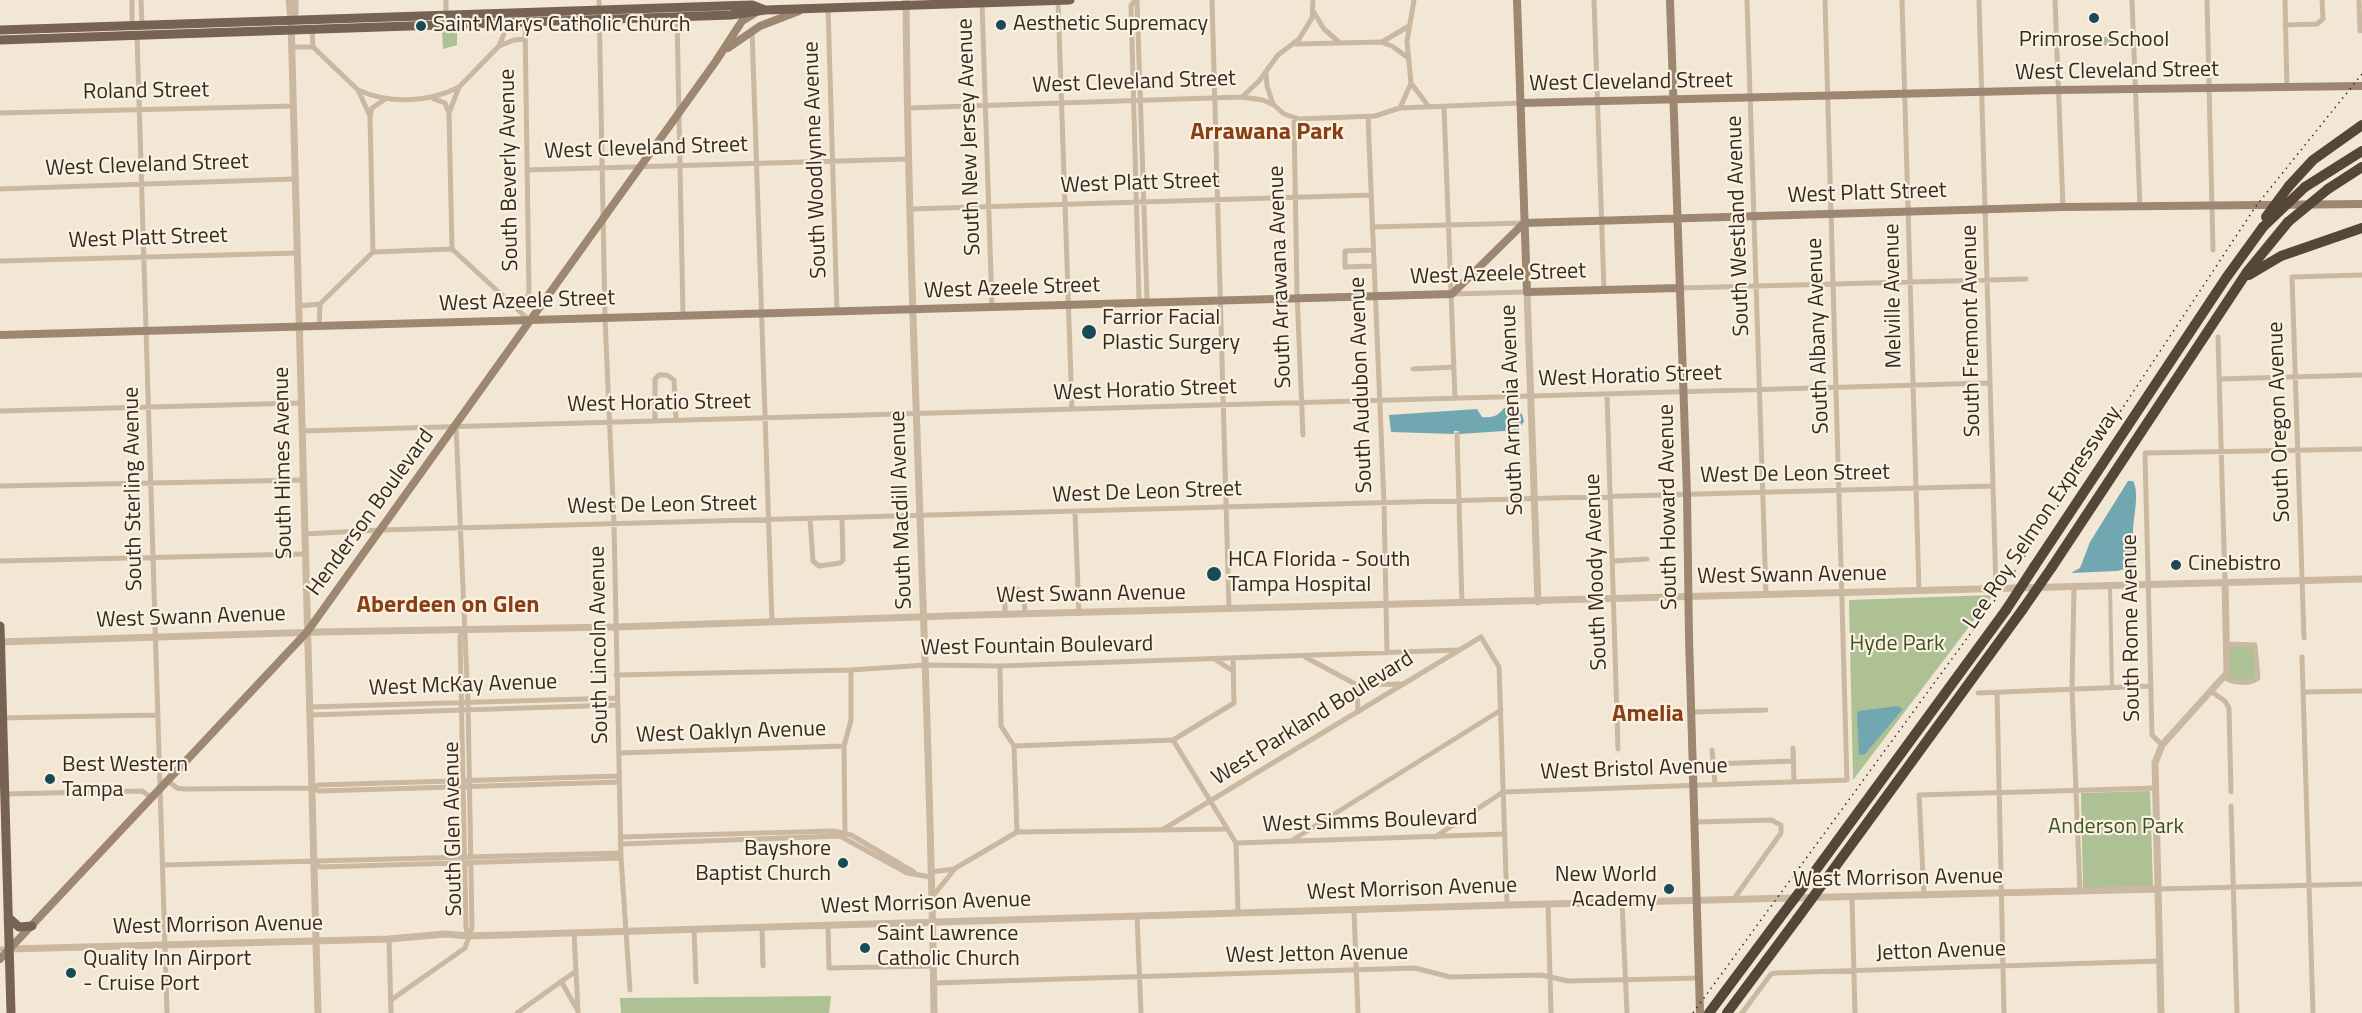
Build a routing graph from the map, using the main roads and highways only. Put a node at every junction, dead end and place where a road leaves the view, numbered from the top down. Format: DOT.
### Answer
graph roads {
  1 [pos="1058,0"];
  2 [pos="1070,0"];
  3 [pos="1516,0"];
  4 [pos="1670,0"];
  5 [pos="982,1"];
  6 [pos="752,2"];
  7 [pos="906,3"];
  8 [pos="807,8"];
  9 [pos="600,10"];
  10 [pos="765,10"];
  11 [pos="446,20"];
  12 [pos="187,23"];
  13 [pos="137,25"];
  14 [pos="291,25"];
  15 [pos="0,30"];
  16 [pos="137,35"];
  17 [pos="89,37"];
  18 [pos="0,40"];
  19 [pos="724,50"];
  20 [pos="2362,86"];
  21 [pos="1674,99"];
  22 [pos="1521,103"];
  23 [pos="2362,125"];
  24 [pos="2362,151"];
  25 [pos="2362,167"];
  26 [pos="2362,204"];
  27 [pos="1678,218"];
  28 [pos="1524,223"];
  29 [pos="2362,228"];
  30 [pos="2260,229"];
  31 [pos="2240,283"];
  32 [pos="1680,288"];
  33 [pos="1527,292"];
  34 [pos="529,320"];
  35 [pos="0,335"];
  36 [pos="0,626"];
  37 [pos="0,642"];
  38 [pos="1,718"];
  39 [pos="2,774"];
  40 [pos="8,917"];
  41 [pos="32,926"];
  42 [pos="5,949"];
  43 [pos="0,959"];
  44 [pos="0,973"];
  45 [pos="10,983"];
  46 [pos="11,1013"];
  47 [pos="1701,1013"];
  48 [pos="1709,1013"];
  49 [pos="1727,1013"];
  1 -- 2 [label="main road"];
  1 -- 5 [label="main road"];
  3 -- 22 [label="main road, South Armenia Avenue"];
  4 -- 21 [label="main road, South Howard Avenue"];
  5 -- 7 [label="main road"];
  6 -- 9 [label="main road"];
  6 -- 10 [label="main road"];
  7 -- 8 [label="main road"];
  8 -- 10 [label="main road"];
  8 -- 19 [label="main road, Henderson Boulevard"];
  9 -- 10 [label="main road"];
  9 -- 11 [label="main road"];
  9 -- 11 [label="main road"];
  10 -- 19 [label="main road, Henderson Boulevard"];
  11 -- 14 [label="main road"];
  11 -- 14 [label="main road"];
  12 -- 13 [label="main road"];
  12 -- 14 [label="main road"];
  12 -- 16 [label="main road"];
  13 -- 15 [label="main road"];
  13 -- 17 [label="main road"];
  14 -- 16 [label="main road"];
  16 -- 17 [label="main road"];
  17 -- 18 [label="main road"];
  19 -- 34 [label="main road, Henderson Boulevard"];
  20 -- 21 [label="main road, West Cleveland Street"];
  21 -- 22 [label="main road, West Cleveland Street"];
  21 -- 27 [label="main road, South Howard Avenue"];
  22 -- 28 [label="main road, South Armenia Avenue"];
  23 -- 30 [label="highway, bridge"];
  24 -- 30 [label="highway, Lee Roy Selmon Expressway, bridge"];
  25 -- 31 [label="highway, Lee Roy Selmon Expressway, bridge"];
  26 -- 27 [label="main road, West Platt Street"];
  27 -- 28 [label="main road, West Platt Street"];
  27 -- 32 [label="main road, South Howard Avenue"];
  28 -- 33 [label="main road, South Armenia Avenue"];
  28 -- 34 [label="main road, West Azeele Street"];
  29 -- 31 [label="highway"];
  30 -- 48 [label="highway, Lee Roy Selmon Expressway, bridge"];
  31 -- 49 [label="highway, Lee Roy Selmon Expressway, bridge"];
  32 -- 33 [label="main road, West Azeele Street"];
  32 -- 47 [label="main road, South Howard Avenue"];
  34 -- 35 [label="main road, West Azeele Street"];
  34 -- 41 [label="main road, Henderson Boulevard"];
  36 -- 37 [label="main road"];
  37 -- 38 [label="main road"];
  38 -- 39 [label="main road"];
  39 -- 40 [label="main road"];
  40 -- 41 [label="main road"];
  40 -- 42 [label="main road"];
  41 -- 42 [label="main road, Henderson Boulevard"];
  42 -- 43 [label="main road, Henderson Boulevard"];
  42 -- 45 [label="main road"];
  44 -- 45 [label="main road"];
  45 -- 46 [label="main road"];
}
